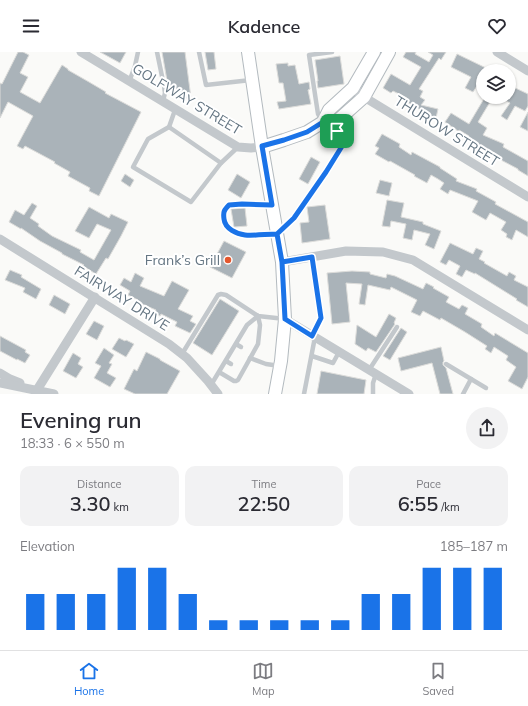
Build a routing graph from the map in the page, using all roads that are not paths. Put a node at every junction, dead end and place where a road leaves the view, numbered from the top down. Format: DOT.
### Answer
graph roads {
  1 [pos="81,52"];
  2 [pos="138,52"];
  3 [pos="157,52"];
  4 [pos="199,52"];
  5 [pos="248,52"];
  6 [pos="332,52"];
  7 [pos="374,52"];
  8 [pos="390,52"];
  9 [pos="497,52"];
  10 [pos="528,71"];
  11 [pos="252,80"];
  12 [pos="129,82"];
  13 [pos="353,88"];
  14 [pos="364,96"];
  15 [pos="163,102"];
  16 [pos="175,110"];
  17 [pos="323,122"];
  18 [pos="168,127"];
  19 [pos="262,146"];
  20 [pos="238,147"];
  21 [pos="221,163"];
  22 [pos="528,197"];
  23 [pos="272,205"];
  24 [pos="277,234"];
  25 [pos="0,239"];
  26 [pos="312,257"];
  27 [pos="282,262"];
  28 [pos="95,297"];
  29 [pos="258,316"];
  30 [pos="285,319"];
  31 [pos="397,326"];
  32 [pos="528,330"];
  33 [pos="314,336"];
  34 [pos="236,344"];
  35 [pos="241,347"];
  36 [pos="339,352"];
  37 [pos="231,353"];
  38 [pos="182,354"];
  39 [pos="236,356"];
  40 [pos="312,356"];
  41 [pos="249,358"];
  42 [pos="226,361"];
  43 [pos="231,364"];
  44 [pos="446,364"];
  45 [pos="280,366"];
  46 [pos="219,372"];
  47 [pos="373,372"];
  48 [pos="0,373"];
  49 [pos="471,379"];
  50 [pos="0,383"];
  51 [pos="211,385"];
  52 [pos="486,388"];
  53 [pos="36,392"];
  54 [pos="406,393"];
  55 [pos="54,394"];
  56 [pos="218,394"];
  57 [pos="275,394"];
  58 [pos="304,394"];
  59 [pos="372,394"];
  60 [pos="464,394"];
  1 -- 12 [label="street, GOLFWAY STREET"];
  2 -- 12 [label="lane"];
  3 -- 15 [label="lane"];
  4 -- 11 [label="lane"];
  5 -- 11 [label="main road"];
  6 -- 17 [label="lane"];
  7 -- 13 [label="main road"];
  8 -- 14 [label="main road"];
  9 -- 10 [label="street"];
  11 -- 19 [label="main road"];
  12 -- 15 [label="street, GOLFWAY STREET"];
  13 -- 14 [label="street, THUROW STREET"];
  13 -- 17 [label="main road"];
  14 -- 17 [label="main road"];
  14 -- 22 [label="street, THUROW STREET"];
  15 -- 16 [label="street, GOLFWAY STREET"];
  16 -- 18 [label="lane"];
  16 -- 20 [label="street, GOLFWAY STREET"];
  17 -- 19 [label="main road"];
  17 -- 24 [label="lane"];
  18 -- 21 [label="lane"];
  18 -- 21 [label="lane"];
  19 -- 20 [label="street, GOLFWAY STREET"];
  19 -- 23 [label="main road"];
  20 -- 21 [label="lane"];
  23 -- 24 [label="main road"];
  23 -- 24 [label="lane"];
  24 -- 27 [label="main road"];
  25 -- 28 [label="street, FAIRWAY DRIVE"];
  26 -- 27 [label="street"];
  26 -- 32 [label="street"];
  26 -- 33 [label="lane"];
  27 -- 30 [label="main road"];
  28 -- 38 [label="street, FAIRWAY DRIVE"];
  28 -- 53 [label="street"];
  29 -- 30 [label="lane"];
  29 -- 34 [label="lane"];
  29 -- 38 [label="lane"];
  29 -- 41 [label="lane"];
  30 -- 33 [label="street"];
  30 -- 45 [label="main road"];
  31 -- 47 [label="lane"];
  33 -- 36 [label="street"];
  33 -- 40 [label="lane"];
  34 -- 35 [label="lane"];
  34 -- 37 [label="lane"];
  36 -- 40 [label="lane"];
  36 -- 47 [label="street"];
  37 -- 39 [label="lane"];
  37 -- 42 [label="lane"];
  38 -- 51 [label="street, FAIRWAY DRIVE"];
  40 -- 58 [label="lane"];
  41 -- 45 [label="lane"];
  41 -- 46 [label="lane"];
  42 -- 43 [label="lane"];
  42 -- 46 [label="lane"];
  44 -- 49 [label="lane"];
  45 -- 57 [label="main road"];
  46 -- 51 [label="lane"];
  47 -- 54 [label="street"];
  47 -- 59 [label="lane"];
  48 -- 53 [label="street"];
  49 -- 52 [label="lane"];
  49 -- 60 [label="lane"];
  50 -- 53 [label="street"];
  51 -- 56 [label="street, FAIRWAY DRIVE"];
  53 -- 55 [label="street"];
}
